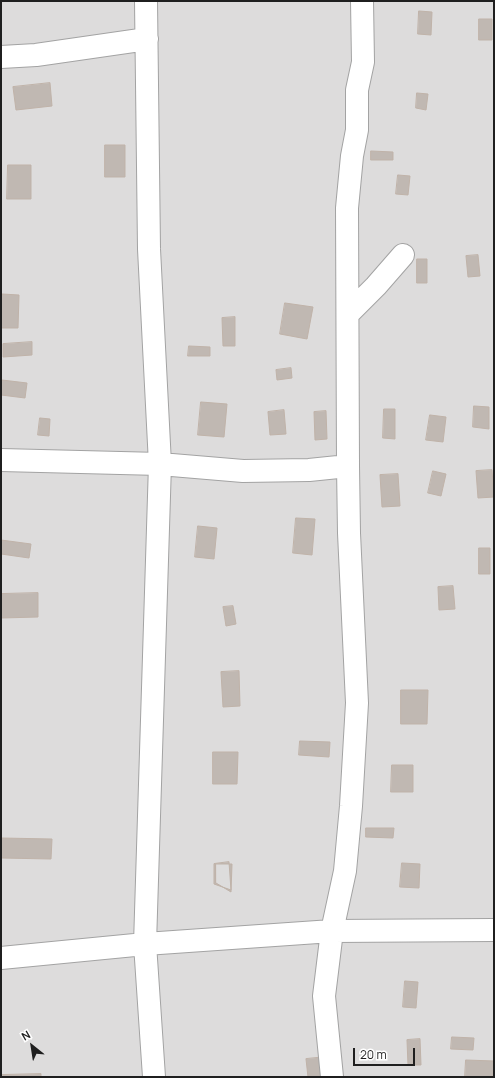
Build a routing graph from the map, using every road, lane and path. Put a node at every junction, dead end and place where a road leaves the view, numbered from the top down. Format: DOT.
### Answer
graph roads {
  1 [pos="146,1"];
  2 [pos="362,1"];
  3 [pos="146,39"];
  4 [pos="1,57"];
  5 [pos="403,255"];
  6 [pos="348,314"];
  7 [pos="1,460"];
  8 [pos="160,464"];
  9 [pos="348,466"];
  10 [pos="494,930"];
  11 [pos="332,931"];
  12 [pos="145,944"];
  13 [pos="1,958"];
  14 [pos="154,1077"];
  15 [pos="332,1077"];
  1 -- 3 [label="street"];
  2 -- 6 [label="street"];
  3 -- 4 [label="street"];
  3 -- 8 [label="street"];
  5 -- 6 [label="street"];
  6 -- 9 [label="street"];
  7 -- 8 [label="street"];
  8 -- 9 [label="street"];
  8 -- 12 [label="street"];
  9 -- 11 [label="street"];
  10 -- 11 [label="street"];
  11 -- 12 [label="street"];
  11 -- 15 [label="street"];
  12 -- 13 [label="street"];
  12 -- 14 [label="street"];
}
